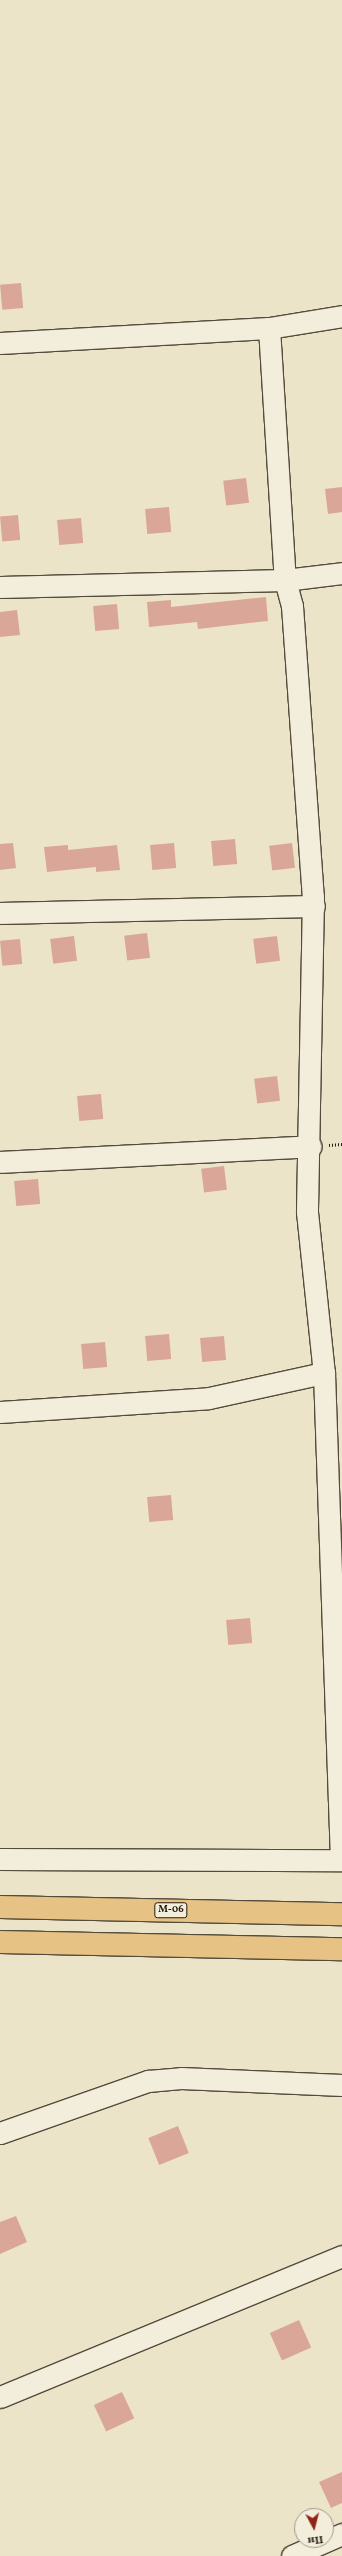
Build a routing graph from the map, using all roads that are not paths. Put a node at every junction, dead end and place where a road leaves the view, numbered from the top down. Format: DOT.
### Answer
graph roads {
  1 [pos="342,316"];
  2 [pos="269,328"];
  3 [pos="0,343"];
  4 [pos="342,573"];
  5 [pos="285,580"];
  6 [pos="0,587"];
  7 [pos="314,906"];
  8 [pos="0,913"];
  9 [pos="311,1146"];
  10 [pos="0,1162"];
  11 [pos="324,1373"];
  12 [pos="0,1412"];
  13 [pos="0,1859"];
  14 [pos="341,1860"];
  15 [pos="0,1907"];
  16 [pos="342,1914"];
  17 [pos="0,1942"];
  18 [pos="342,1948"];
  19 [pos="342,2085"];
  20 [pos="0,2133"];
  21 [pos="342,2256"];
  22 [pos="0,2397"];
  23 [pos="342,2534"];
  24 [pos="292,2556"];
  1 -- 2 [label="street"];
  2 -- 3 [label="street"];
  2 -- 5 [label="street"];
  4 -- 5 [label="street"];
  5 -- 6 [label="street"];
  5 -- 7 [label="street"];
  7 -- 8 [label="street"];
  7 -- 9 [label="street"];
  9 -- 10 [label="street"];
  9 -- 11 [label="street"];
  11 -- 12 [label="street"];
  11 -- 14 [label="street"];
  13 -- 14 [label="street"];
  15 -- 16 [label="highway, М-06"];
  17 -- 18 [label="highway"];
  19 -- 20 [label="street"];
  21 -- 22 [label="street"];
  23 -- 24 [label="street"];
}
